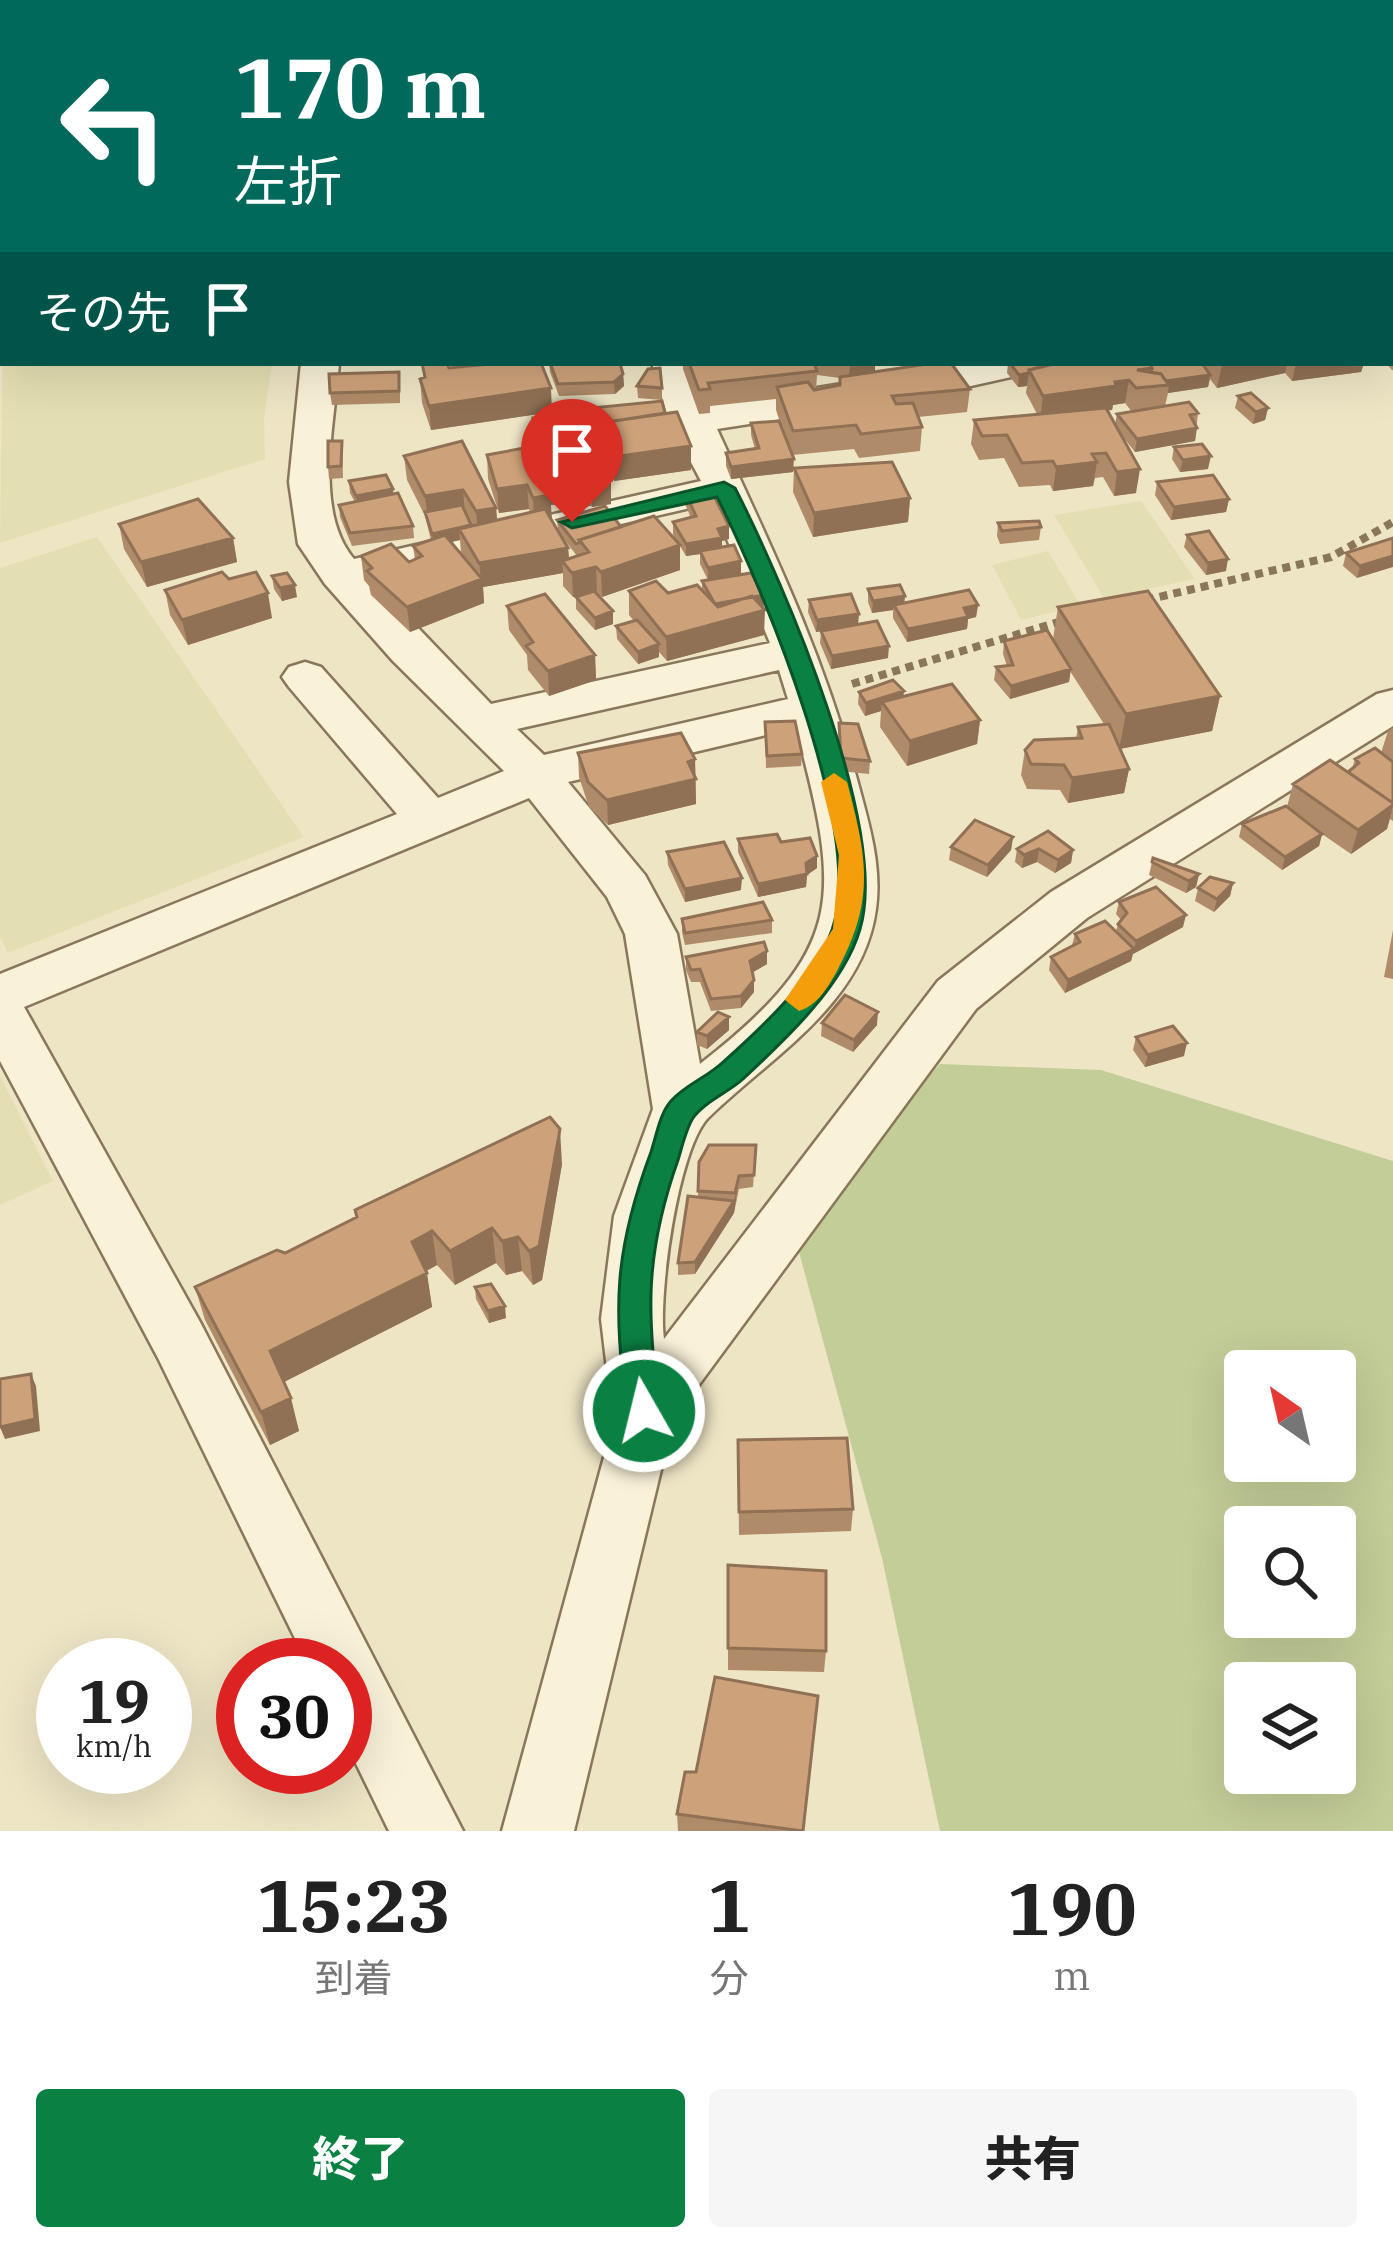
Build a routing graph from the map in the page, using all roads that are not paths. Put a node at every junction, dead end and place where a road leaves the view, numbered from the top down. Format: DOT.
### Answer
graph roads {
  1 [pos="320,366"];
  2 [pos="671,366"];
  3 [pos="1010,366"];
  4 [pos="689,421"];
  5 [pos="724,488"];
  6 [pos="340,575"];
  7 [pos="305,677"];
  8 [pos="806,685"];
  9 [pos="1393,705"];
  10 [pos="481,722"];
  11 [pos="538,777"];
  12 [pos="431,820"];
  13 [pos="0,995"];
  14 [pos="0,1010"];
  15 [pos="681,1109"];
  16 [pos="644,1411"];
  17 [pos="329,1638"];
  18 [pos="372,1722"];
  19 [pos="427,1831"];
  20 [pos="538,1831"];
  1 -- 6 [label="street"];
  2 -- 4 [label="street"];
  3 -- 4 [label="street"];
  4 -- 5 [label="street"];
  5 -- 6 [label="street"];
  5 -- 8 [label="street"];
  6 -- 10 [label="street"];
  7 -- 12 [label="street"];
  8 -- 10 [label="street"];
  8 -- 11 [label="street"];
  8 -- 15 [label="street"];
  9 -- 16 [label="street"];
  10 -- 11 [label="street"];
  11 -- 12 [label="street"];
  11 -- 15 [label="street"];
  12 -- 13 [label="street"];
  14 -- 17 [label="street"];
  15 -- 16 [label="street"];
  16 -- 20 [label="street"];
  18 -- 19 [label="street"];
}
